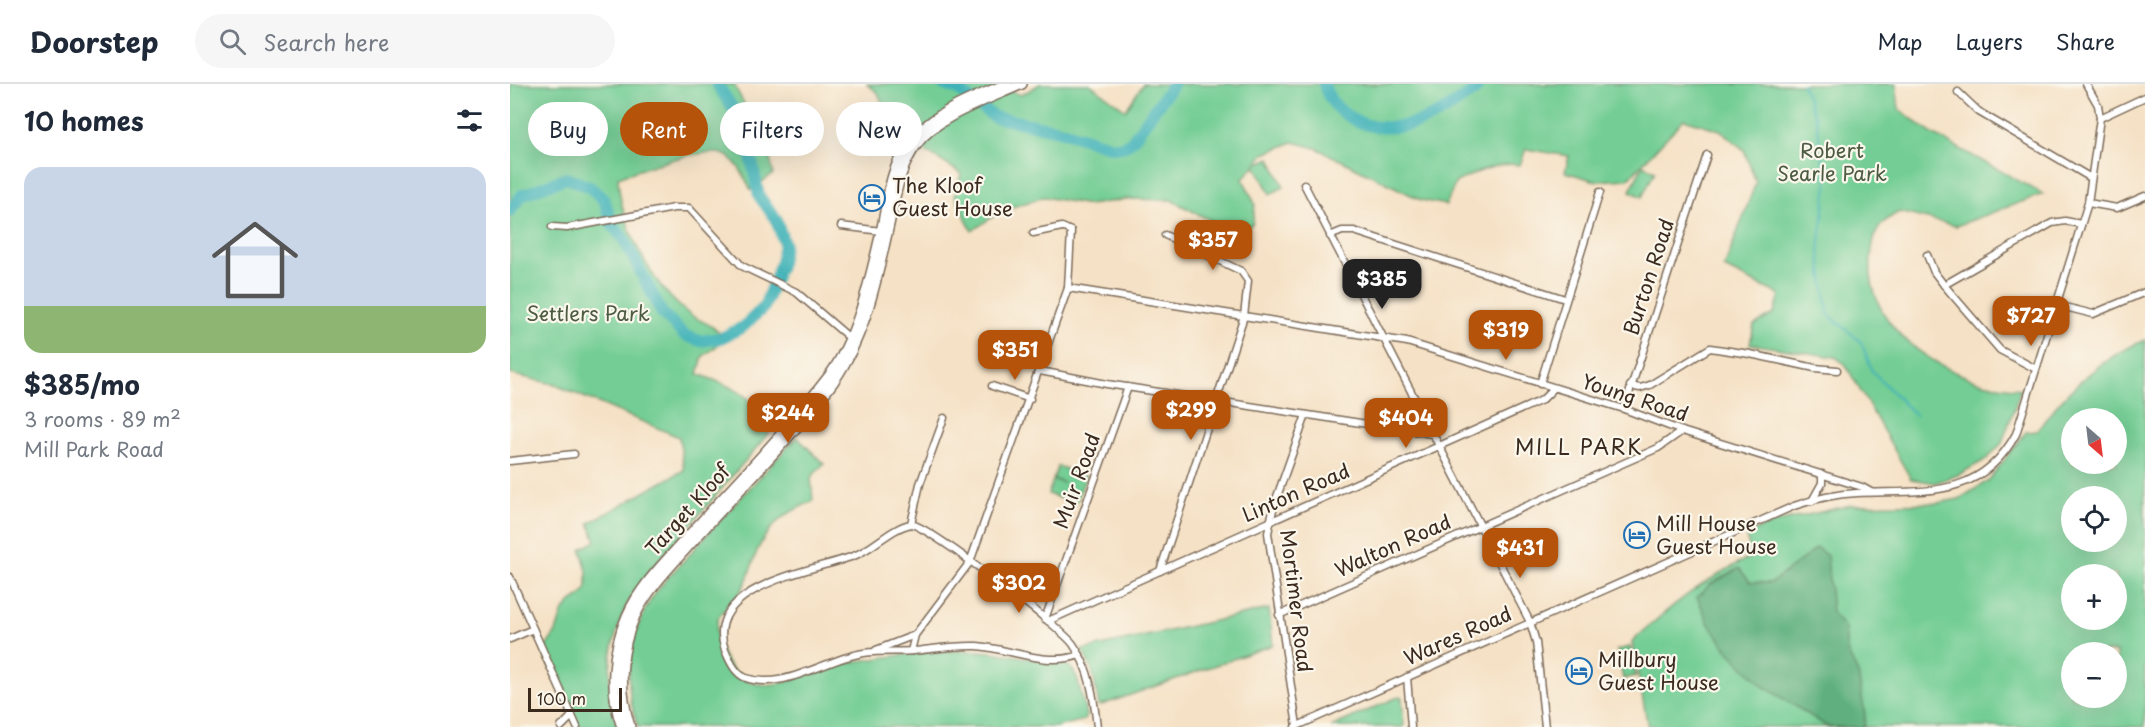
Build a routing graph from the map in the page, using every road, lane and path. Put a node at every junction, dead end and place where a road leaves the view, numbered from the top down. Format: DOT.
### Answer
graph roads {
  1 [pos="1022,84"];
  2 [pos="2086,84"];
  3 [pos="1004,86"];
  4 [pos="1958,92"];
  5 [pos="2145,98"];
  6 [pos="2100,118"];
  7 [pos="922,135"];
  8 [pos="1707,155"];
  9 [pos="904,156"];
  10 [pos="908,156"];
  11 [pos="2091,178"];
  12 [pos="1304,184"];
  13 [pos="1600,192"];
  14 [pos="2145,196"];
  15 [pos="2088,203"];
  16 [pos="2081,224"];
  17 [pos="841,226"];
  18 [pos="552,227"];
  19 [pos="881,231"];
  20 [pos="1034,233"];
  21 [pos="1165,235"];
  22 [pos="1330,236"];
  23 [pos="1927,255"];
  24 [pos="1944,285"];
  25 [pos="1068,288"];
  26 [pos="2145,292"];
  27 [pos="1565,299"];
  28 [pos="2057,305"];
  29 [pos="1244,316"];
  30 [pos="1383,339"];
  31 [pos="852,340"];
  32 [pos="1837,369"];
  33 [pos="2036,369"];
  34 [pos="1040,371"];
  35 [pos="1540,384"];
  36 [pos="992,386"];
  37 [pos="1630,386"];
  38 [pos="1128,387"];
  39 [pos="1553,389"];
  40 [pos="1030,399"];
  41 [pos="1218,399"];
  42 [pos="1624,409"];
  43 [pos="1306,415"];
  44 [pos="944,418"];
  45 [pos="794,423"];
  46 [pos="1682,431"];
  47 [pos="1432,434"];
  48 [pos="1440,447"];
  49 [pos="574,454"];
  50 [pos="510,461"];
  51 [pos="1822,474"];
  52 [pos="1871,493"];
  53 [pos="1812,501"];
  54 [pos="1269,523"];
  55 [pos="911,524"];
  56 [pos="1480,526"];
  57 [pos="970,562"];
  58 [pos="1160,571"];
  59 [pos="510,577"];
  60 [pos="1279,615"];
  61 [pos="1047,620"];
  62 [pos="1530,622"];
  63 [pos="533,629"];
  64 [pos="915,635"];
  65 [pos="510,639"];
  66 [pos="911,651"];
  67 [pos="871,652"];
  68 [pos="1080,655"];
  69 [pos="1407,677"];
  70 [pos="572,716"];
  71 [pos="1296,726"];
  72 [pos="561,727"];
  73 [pos="577,727"];
  74 [pos="622,727"];
  75 [pos="630,727"];
  76 [pos="1097,727"];
  77 [pos="1411,727"];
  78 [pos="1545,727"];
  1 -- 3 [label="main road"];
  2 -- 6 [label="street"];
  3 -- 7 [label="main road"];
  4 -- 11 [label="street"];
  5 -- 6 [label="street"];
  6 -- 11 [label="street, Wares Road"];
  8 -- 37 [label="street, Burton Road"];
  9 -- 19 [label="main road, Target Kloof"];
  10 -- 31 [label="main road, Target Kloof"];
  11 -- 15 [label="street, Wares Road"];
  12 -- 22 [label="street"];
  13 -- 27 [label="street"];
  14 -- 15 [label="street"];
  15 -- 16 [label="street, Wares Road"];
  16 -- 24 [label="street"];
  16 -- 28 [label="street, Wares Road"];
  17 -- 19 [label="street"];
  18 -- 31 [label="street"];
  19 -- 31 [label="main road, Target Kloof"];
  20 -- 25 [label="street"];
  21 -- 29 [label="street"];
  22 -- 27 [label="street"];
  22 -- 30 [label="street"];
  23 -- 24 [label="street"];
  24 -- 33 [label="street"];
  25 -- 29 [label="street, Young Road"];
  25 -- 34 [label="street"];
  26 -- 28 [label="street"];
  27 -- 35 [label="street"];
  28 -- 33 [label="street, Wares Road"];
  29 -- 30 [label="street, Young Road"];
  29 -- 41 [label="street"];
  30 -- 35 [label="street, Young Road"];
  30 -- 47 [label="street"];
  31 -- 45 [label="main road, Target Kloof"];
  32 -- 37 [label="street"];
  33 -- 52 [label="street, Wares Road"];
  34 -- 38 [label="street"];
  34 -- 40 [label="street"];
  35 -- 39 [label="street, Young Road"];
  36 -- 40 [label="street"];
  37 -- 42 [label="street, Burton Road"];
  38 -- 41 [label="street"];
  38 -- 61 [label="street, Muir Road"];
  39 -- 42 [label="street, Young Road"];
  39 -- 48 [label="street, Linton Road"];
  40 -- 57 [label="street"];
  41 -- 43 [label="street"];
  41 -- 58 [label="street"];
  42 -- 46 [label="street, Young Road"];
  43 -- 47 [label="street"];
  43 -- 54 [label="street, Mortimer Road"];
  44 -- 55 [label="street"];
  45 -- 74 [label="main road, Target Kloof"];
  45 -- 75 [label="main road, Target Kloof"];
  46 -- 51 [label="street, Young Road"];
  46 -- 56 [label="street, Walton Road"];
  47 -- 48 [label="street"];
  48 -- 54 [label="street, Linton Road"];
  48 -- 56 [label="street"];
  49 -- 50 [label="street"];
  51 -- 52 [label="street, Young Road"];
  51 -- 53 [label="street"];
  52 -- 53 [label="street, Wares Road"];
  53 -- 62 [label="street, Wares Road"];
  54 -- 58 [label="street, Linton Road"];
  54 -- 60 [label="street, Mortimer Road"];
  55 -- 57 [label="street"];
  55 -- 67 [label="street"];
  56 -- 60 [label="street, Walton Road"];
  56 -- 62 [label="street"];
  57 -- 61 [label="street"];
  57 -- 64 [label="street"];
  58 -- 61 [label="street, Linton Road"];
  59 -- 63 [label="street"];
  60 -- 71 [label="street, Mortimer Road"];
  61 -- 68 [label="street"];
  62 -- 69 [label="street, Wares Road"];
  62 -- 78 [label="street"];
  63 -- 65 [label="street"];
  63 -- 70 [label="street"];
  64 -- 66 [label="street"];
  64 -- 67 [label="street"];
  66 -- 67 [label="street"];
  66 -- 68 [label="street"];
  68 -- 76 [label="street"];
  69 -- 71 [label="street, Wares Road"];
  69 -- 77 [label="street"];
  70 -- 72 [label="street"];
  70 -- 73 [label="street"];
}
